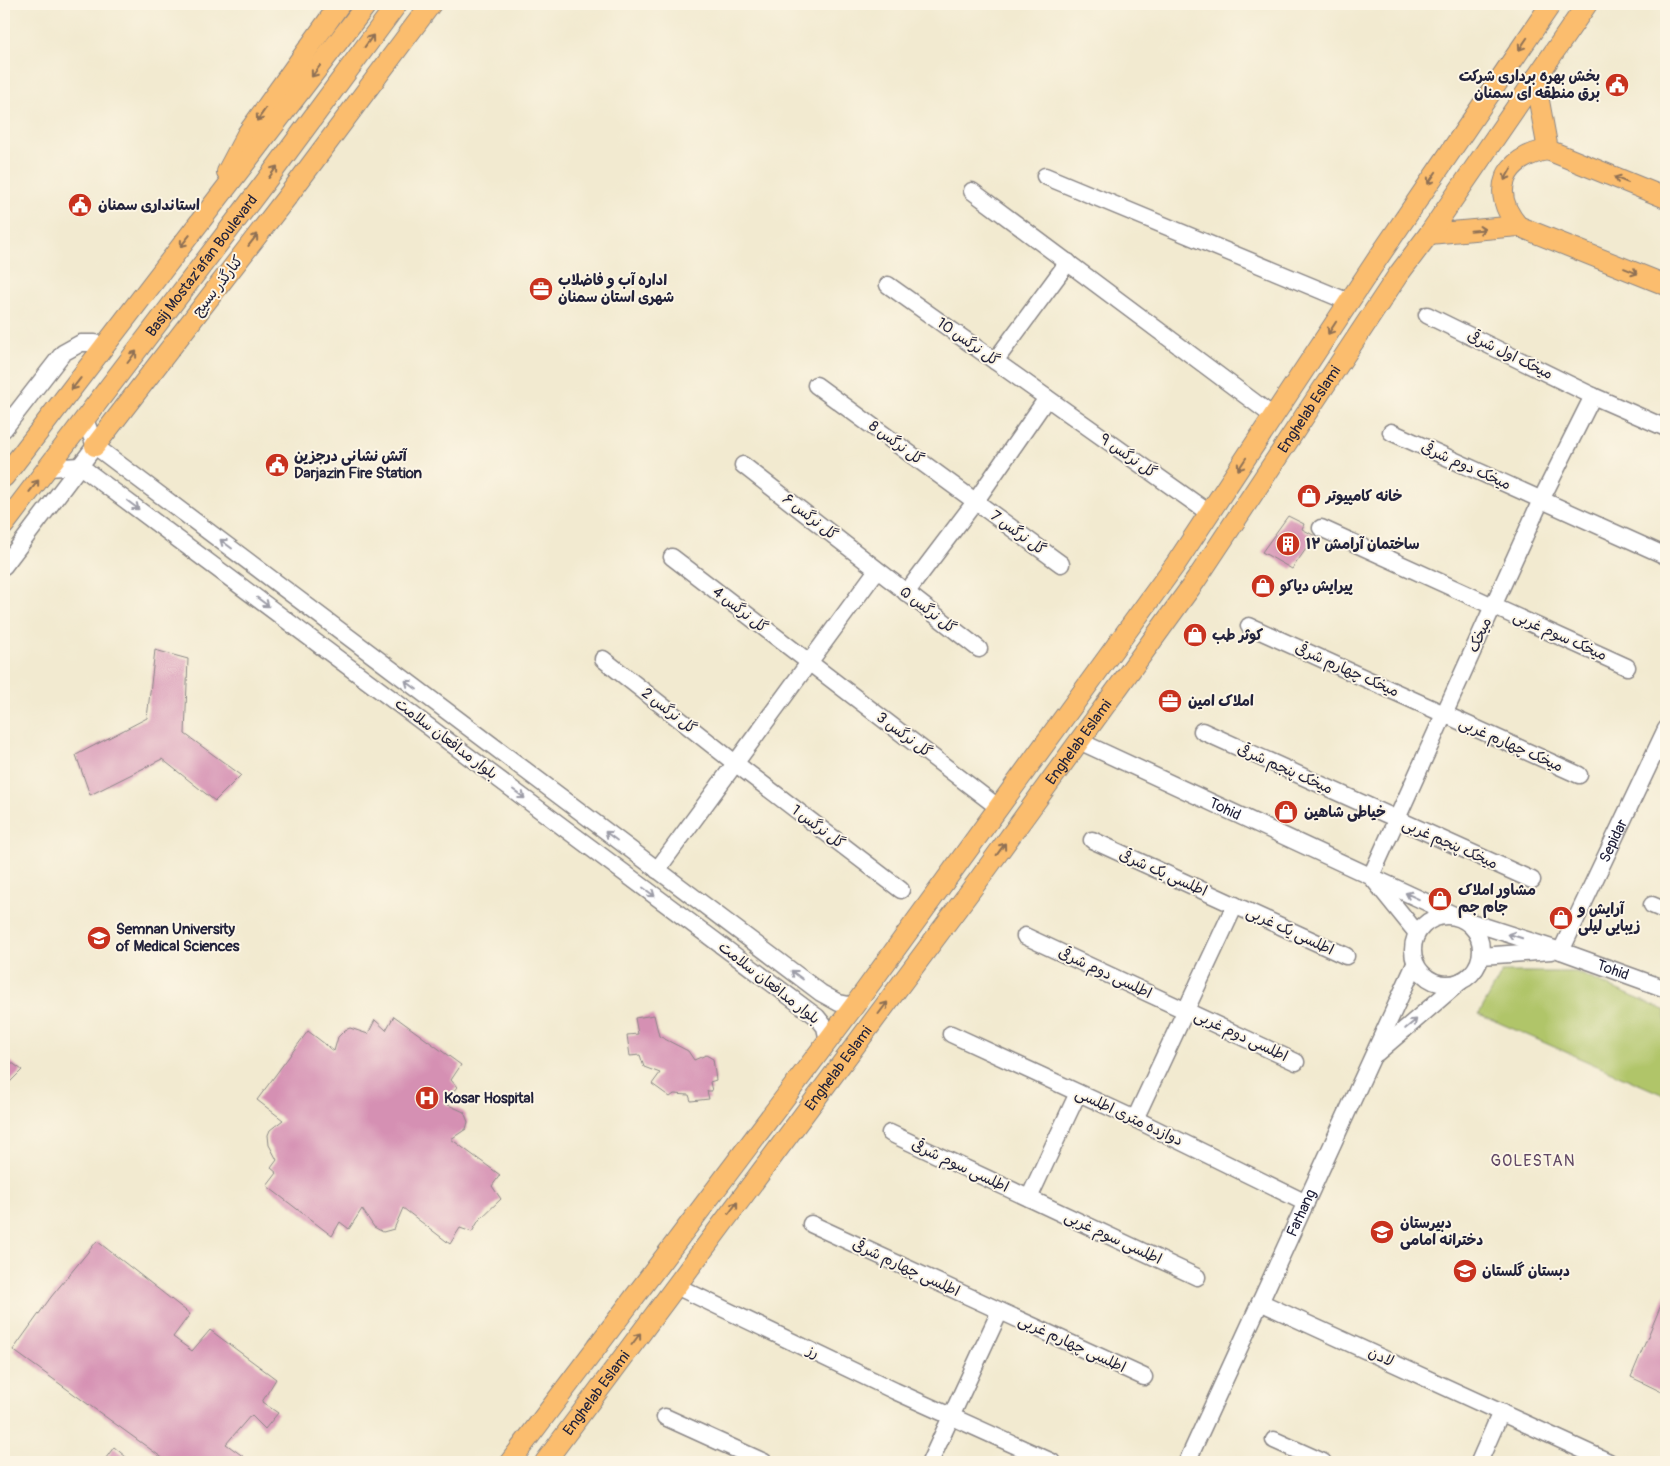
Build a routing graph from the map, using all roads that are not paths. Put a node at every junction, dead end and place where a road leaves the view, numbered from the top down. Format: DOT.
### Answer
graph roads {
  1 [pos="340,4"];
  2 [pos="367,4"];
  3 [pos="397,4"];
  4 [pos="431,4"];
  5 [pos="1551,4"];
  6 [pos="1587,4"];
  7 [pos="1535,79"];
  8 [pos="1548,150"];
  9 [pos="1045,176"];
  10 [pos="972,191"];
  11 [pos="1666,198"];
  12 [pos="204,218"];
  13 [pos="1518,226"];
  14 [pos="1429,234"];
  15 [pos="1068,262"];
  16 [pos="888,285"];
  17 [pos="1666,285"];
  18 [pos="1349,302"];
  19 [pos="1427,315"];
  20 [pos="105,346"];
  21 [pos="995,361"];
  22 [pos="816,385"];
  23 [pos="1593,396"];
  24 [pos="1048,398"];
  25 [pos="1273,416"];
  26 [pos="85,419"];
  27 [pos="1666,428"];
  28 [pos="4,429"];
  29 [pos="1391,432"];
  30 [pos="95,446"];
  31 [pos="743,465"];
  32 [pos="80,466"];
  33 [pos="122,466"];
  34 [pos="48,468"];
  35 [pos="4,477"];
  36 [pos="108,486"];
  37 [pos="1541,500"];
  38 [pos="975,502"];
  39 [pos="1209,513"];
  40 [pos="4,525"];
  41 [pos="1321,528"];
  42 [pos="1666,556"];
  43 [pos="672,557"];
  44 [pos="1061,564"];
  45 [pos="1175,565"];
  46 [pos="4,566"];
  47 [pos="877,570"];
  48 [pos="1196,580"];
  49 [pos="906,593"];
  50 [pos="1493,606"];
  51 [pos="1249,626"];
  52 [pos="979,649"];
  53 [pos="603,659"];
  54 [pos="808,663"];
  55 [pos="1627,667"];
  56 [pos="437,705"];
  57 [pos="1444,714"];
  58 [pos="424,722"];
  59 [pos="1666,729"];
  60 [pos="1202,731"];
  61 [pos="475,734"];
  62 [pos="1079,741"];
  63 [pos="462,750"];
  64 [pos="735,763"];
  65 [pos="1579,775"];
  66 [pos="999,808"];
  67 [pos="1396,819"];
  68 [pos="1092,840"];
  69 [pos="958,865"];
  70 [pos="657,870"];
  71 [pos="1371,876"];
  72 [pos="980,878"];
  73 [pos="1532,880"];
  74 [pos="901,890"];
  75 [pos="1235,906"];
  76 [pos="1459,917"];
  77 [pos="1416,932"];
  78 [pos="1025,936"];
  79 [pos="1561,951"];
  80 [pos="1346,956"];
  81 [pos="1481,956"];
  82 [pos="1416,964"];
  83 [pos="1461,981"];
  84 [pos="1666,989"];
  85 [pos="821,993"];
  86 [pos="854,1006"];
  87 [pos="808,1011"];
  88 [pos="1186,1011"];
  89 [pos="951,1034"];
  90 [pos="828,1041"];
  91 [pos="1373,1056"];
  92 [pos="1296,1062"];
  93 [pos="1078,1093"];
  94 [pos="1135,1119"];
  95 [pos="890,1133"];
  96 [pos="738,1158"];
  97 [pos="759,1174"];
  98 [pos="1029,1198"];
  99 [pos="1306,1203"];
  100 [pos="811,1224"];
  101 [pos="1197,1276"];
  102 [pos="676,1286"];
  103 [pos="1260,1302"];
  104 [pos="1000,1311"];
  105 [pos="1144,1377"];
  106 [pos="1501,1412"];
  107 [pos="664,1417"];
  108 [pos="952,1417"];
  109 [pos="1274,1440"];
  110 [pos="510,1462"];
  111 [pos="545,1462"];
  112 [pos="764,1462"];
  113 [pos="930,1462"];
  114 [pos="1052,1462"];
  115 [pos="1187,1462"];
  116 [pos="1323,1462"];
  117 [pos="1479,1462"];
  118 [pos="1609,1462"];
  1 -- 12 [label="main road, one-way"];
  2 -- 12 [label="main road, Basij Mostaz'afan Boulevard, one-way"];
  26 -- 3 [label="main road, Basij Mostaz'afan Boulevard, one-way"];
  30 -- 4 [label="main road, کنارگذر بسیج, one-way"];
  5 -- 18 [label="main road, Enghelab Eslami, one-way"];
  6 -- 7 [label="main road, Enghelab Eslami"];
  7 -- 8 [label="main road"];
  7 -- 14 [label="main road, Enghelab Eslami"];
  11 -- 8 [label="main road, one-way"];
  8 -- 13 [label="main road, one-way"];
  9 -- 18 [label="street"];
  10 -- 15 [label="street"];
  12 -- 20 [label="main road, Basij Mostaz'afan Boulevard, one-way"];
  14 -- 13 [label="main road, one-way"];
  13 -- 17 [label="main road, one-way"];
  14 -- 48 [label="main road, Enghelab Eslami"];
  15 -- 21 [label="street"];
  15 -- 25 [label="street"];
  16 -- 21 [label="street, گل نرگس 10"];
  18 -- 25 [label="main road, Enghelab Eslami, one-way"];
  19 -- 23 [label="street, میخک اول شرقی"];
  20 -- 28 [label="street"];
  20 -- 35 [label="main road, Basij Mostaz'afan Boulevard, one-way"];
  21 -- 24 [label="street, گل نرگس 10"];
  22 -- 38 [label="street, گل نرگس 8"];
  23 -- 27 [label="street, میخک اول شرقی"];
  23 -- 37 [label="street, میخک"];
  24 -- 38 [label="street"];
  24 -- 39 [label="street, گل نرگس ۹"];
  25 -- 39 [label="main road, Enghelab Eslami, one-way"];
  26 -- 30 [label="street"];
  26 -- 34 [label="main road, Basij Mostaz'afan Boulevard"];
  29 -- 37 [label="street, میخک دوم شرقی"];
  30 -- 32 [label="street, کنارگذر بسیج"];
  30 -- 33 [label="street, بلوار مدافعان سلامت"];
  31 -- 47 [label="street, گل نرگس ۶"];
  32 -- 34 [label="street"];
  32 -- 36 [label="street, بلوار مدافعان سلامت"];
  32 -- 46 [label="street, کنارگذر بسیج"];
  33 -- 36 [label="street"];
  56 -- 33 [label="street, بلوار مدافعان سلامت, one-way"];
  40 -- 34 [label="main road, Basij Mostaz'afan Boulevard, one-way"];
  36 -- 58 [label="street, بلوار مدافعان سلامت, one-way"];
  37 -- 42 [label="street, میخک دوم شرقی"];
  37 -- 50 [label="street, میخک"];
  38 -- 44 [label="street, گل نرگس 7"];
  38 -- 49 [label="street"];
  39 -- 45 [label="main road, Enghelab Eslami"];
  41 -- 50 [label="street, میخک سوم غربی"];
  43 -- 54 [label="street, گل نرگس 4"];
  45 -- 48 [label="main road"];
  45 -- 66 [label="main road, Enghelab Eslami"];
  47 -- 49 [label="street, گل نرگس ۵"];
  47 -- 54 [label="street"];
  48 -- 62 [label="main road, Enghelab Eslami"];
  49 -- 52 [label="street, گل نرگس ۵"];
  50 -- 55 [label="street, میخک سوم غربی"];
  50 -- 57 [label="street, میخک"];
  51 -- 57 [label="street, میخک چهارم شرقی"];
  53 -- 64 [label="street, گل نرگس 2"];
  54 -- 64 [label="street"];
  54 -- 66 [label="street, گل نرگس 3"];
  56 -- 58 [label="street"];
  56 -- 61 [label="street, بلوار مدافعان سلامت"];
  57 -- 65 [label="street, میخک چهارم غربی"];
  57 -- 67 [label="street, میخک"];
  58 -- 63 [label="street, بلوار مدافعان سلامت"];
  59 -- 79 [label="street, Sepidar"];
  60 -- 67 [label="street, میخک پنجم شرقی"];
  61 -- 63 [label="street"];
  70 -- 61 [label="street, بلوار مدافعان سلامت, one-way"];
  62 -- 71 [label="street, Tohid"];
  72 -- 62 [label="main road, Enghelab Eslami, one-way"];
  63 -- 87 [label="street, بلوار مدافعان سلامت, one-way"];
  64 -- 70 [label="street"];
  64 -- 74 [label="street, گل نرگس 1"];
  66 -- 69 [label="main road, Enghelab Eslami"];
  67 -- 71 [label="street, میخک"];
  67 -- 73 [label="street, میخک پنجم غربی"];
  68 -- 75 [label="street, اطلسی یک شرقی"];
  69 -- 72 [label="main road"];
  69 -- 86 [label="main road, Enghelab Eslami"];
  85 -- 70 [label="street, بلوار مدافعان سلامت, one-way"];
  76 -- 71 [label="street, Tohid, one-way"];
  71 -- 77 [label="street, Tohid"];
  97 -- 72 [label="main road, Enghelab Eslami, one-way"];
  75 -- 80 [label="street, اطلسی یک غربی"];
  75 -- 88 [label="street"];
  76 -- 77 [label="street"];
  79 -- 76 [label="street, Tohid, one-way"];
  76 -- 81 [label="street"];
  77 -- 82 [label="street"];
  78 -- 88 [label="street, اطلسی دوم شرقی"];
  79 -- 81 [label="street, Tohid"];
  79 -- 84 [label="street, Tohid"];
  81 -- 83 [label="street"];
  82 -- 83 [label="street"];
  82 -- 91 [label="street, Farhang"];
  91 -- 83 [label="street, one-way"];
  85 -- 86 [label="street, بلوار مدافعان سلامت"];
  85 -- 87 [label="street"];
  86 -- 90 [label="main road, Enghelab Eslami"];
  87 -- 90 [label="street, بلوار مدافعان سلامت"];
  88 -- 92 [label="street, اطلسی دوم غربی"];
  88 -- 94 [label="street"];
  89 -- 93 [label="street, دوازده متری اطلسی"];
  90 -- 96 [label="main road, Enghelab Eslami"];
  91 -- 99 [label="street, Farhang"];
  93 -- 94 [label="street, دوازده متری اطلسی"];
  93 -- 98 [label="street"];
  94 -- 99 [label="street, دوازده متری اطلسی"];
  95 -- 98 [label="street, اطلسی سوم شرقی"];
  96 -- 97 [label="main road"];
  96 -- 110 [label="main road, Enghelab Eslami"];
  102 -- 97 [label="main road, Enghelab Eslami, one-way"];
  98 -- 101 [label="street, اطلسی سوم غربی"];
  99 -- 103 [label="street, Farhang"];
  100 -- 104 [label="street, اطلسی چهارم شرقی"];
  102 -- 108 [label="street, رز"];
  111 -- 102 [label="main road, Enghelab Eslami, one-way"];
  103 -- 106 [label="street, لادن"];
  103 -- 115 [label="street, Farhang"];
  104 -- 105 [label="street, اطلسی چهارم غربی"];
  104 -- 108 [label="street"];
  106 -- 117 [label="street"];
  106 -- 118 [label="street, لادن"];
  107 -- 112 [label="street"];
  108 -- 113 [label="street"];
  108 -- 114 [label="street, رز"];
  109 -- 116 [label="street"];
}
